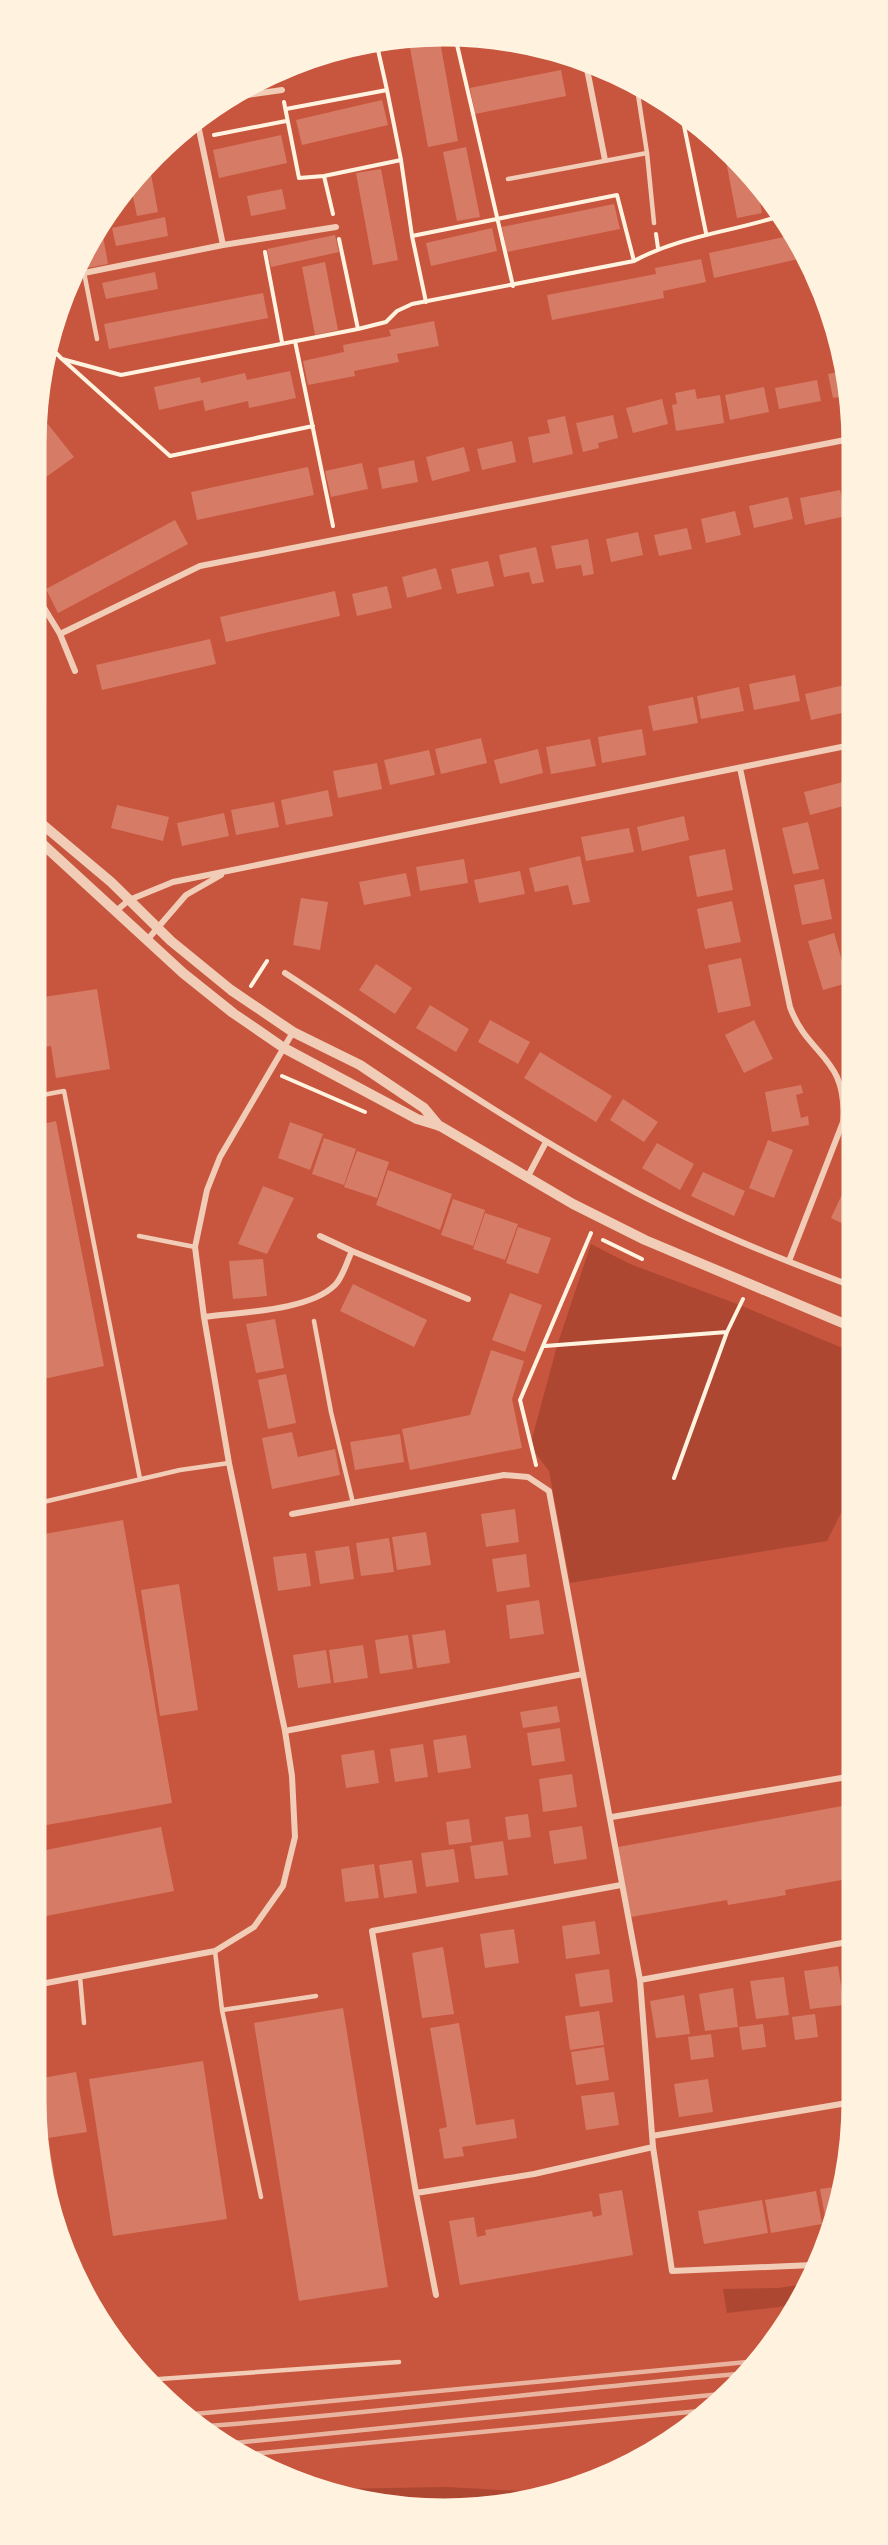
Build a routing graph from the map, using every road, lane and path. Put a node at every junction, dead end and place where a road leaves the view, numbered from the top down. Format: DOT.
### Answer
graph roads {
  1 [pos="457,46"];
  2 [pos="378,51"];
  3 [pos="588,72"];
  4 [pos="282,90"];
  5 [pos="387,90"];
  6 [pos="253,94"];
  7 [pos="638,95"];
  8 [pos="286,109"];
  9 [pos="683,124"];
  10 [pos="201,127"];
  11 [pos="199,129"];
  12 [pos="647,153"];
  13 [pos="401,160"];
  14 [pos="605,160"];
  15 [pos="324,176"];
  16 [pos="508,179"];
  17 [pos="496,218"];
  18 [pos="773,218"];
  19 [pos="654,223"];
  20 [pos="336,227"];
  21 [pos="706,233"];
  22 [pos="412,236"];
  23 [pos="262,239"];
  24 [pos="223,245"];
  25 [pos="634,261"];
  26 [pos="84,273"];
  27 [pos="513,286"];
  28 [pos="426,302"];
  29 [pos="358,329"];
  30 [pos="97,339"];
  31 [pos="295,341"];
  32 [pos="282,342"];
  33 [pos="56,353"];
  34 [pos="62,359"];
  35 [pos="313,426"];
  36 [pos="843,440"];
  37 [pos="336,541"];
  38 [pos="45,609"];
  39 [pos="60,634"];
  40 [pos="75,671"];
  41 [pos="843,748"];
  42 [pos="740,768"];
  43 [pos="45,827"];
  44 [pos="45,846"];
  45 [pos="225,874"];
  46 [pos="129,900"];
  47 [pos="116,911"];
  48 [pos="157,928"];
  49 [pos="148,939"];
  50 [pos="285,973"];
  51 [pos="293,1032"];
  52 [pos="284,1048"];
  53 [pos="843,1088"];
  54 [pos="45,1094"];
  55 [pos="843,1122"];
  56 [pos="440,1126"];
  57 [pos="546,1142"];
  58 [pos="526,1178"];
  59 [pos="591,1233"];
  60 [pos="139,1236"];
  61 [pos="320,1236"];
  62 [pos="195,1247"];
  63 [pos="352,1251"];
  64 [pos="789,1262"];
  65 [pos="843,1283"];
  66 [pos="468,1299"];
  67 [pos="743,1299"];
  68 [pos="204,1317"];
  69 [pos="314,1321"];
  70 [pos="843,1323"];
  71 [pos="727,1332"];
  72 [pos="545,1346"];
  73 [pos="229,1463"];
  74 [pos="674,1478"];
  75 [pos="140,1479"];
  76 [pos="543,1488"];
  77 [pos="45,1502"];
  78 [pos="353,1503"];
  79 [pos="291,1514"];
  80 [pos="584,1674"];
  81 [pos="285,1731"];
  82 [pos="843,1778"];
  83 [pos="612,1817"];
  84 [pos="621,1885"];
  85 [pos="843,1943"];
  86 [pos="215,1951"];
  87 [pos="80,1977"];
  88 [pos="640,1980"];
  89 [pos="45,1983"];
  90 [pos="316,1996"];
  91 [pos="222,2010"];
  92 [pos="84,2023"];
  93 [pos="843,2104"];
  94 [pos="652,2136"];
  95 [pos="653,2147"];
  96 [pos="416,2193"];
  97 [pos="261,2197"];
  98 [pos="808,2265"];
  99 [pos="436,2295"];
  100 [pos="399,2362"];
  101 [pos="158,2379"];
  1 -- 17 [label="path"];
  2 -- 5 [label="path"];
  3 -- 14 [label="street"];
  4 -- 6 [label="street"];
  5 -- 8 [label="path"];
  5 -- 13 [label="path"];
  7 -- 12 [label="lane"];
  9 -- 21 [label="path"];
  10 -- 15 [label="path"];
  11 -- 24 [label="street"];
  12 -- 14 [label="lane"];
  12 -- 19 [label="lane"];
  13 -- 15 [label="path"];
  13 -- 22 [label="path"];
  14 -- 16 [label="lane"];
  15 -- 20 [label="path"];
  17 -- 22 [label="path"];
  17 -- 25 [label="path"];
  17 -- 27 [label="path"];
  18 -- 21 [label="path"];
  20 -- 23 [label="street"];
  20 -- 29 [label="path"];
  21 -- 25 [label="path"];
  22 -- 28 [label="path"];
  23 -- 24 [label="street"];
  23 -- 32 [label="path"];
  24 -- 26 [label="street"];
  25 -- 27 [label="path"];
  26 -- 30 [label="lane"];
  27 -- 28 [label="path"];
  28 -- 29 [label="path"];
  29 -- 31 [label="path"];
  31 -- 32 [label="path"];
  31 -- 35 [label="path"];
  32 -- 34 [label="path"];
  33 -- 34 [label="path"];
  34 -- 35 [label="path"];
  35 -- 37 [label="path"];
  36 -- 37 [label="street"];
  37 -- 39 [label="street"];
  38 -- 39 [label="street"];
  39 -- 40 [label="street"];
  41 -- 42 [label="street"];
  42 -- 45 [label="street"];
  42 -- 53 [label="street"];
  43 -- 46 [label="street"];
  44 -- 47 [label="street"];
  45 -- 46 [label="street"];
  45 -- 48 [label="street"];
  46 -- 47 [label="street"];
  46 -- 48 [label="street"];
  47 -- 49 [label="street"];
  48 -- 49 [label="street"];
  48 -- 51 [label="street"];
  49 -- 52 [label="street"];
  50 -- 57 [label="street"];
  51 -- 52 [label="street"];
  51 -- 56 [label="street"];
  52 -- 56 [label="street"];
  52 -- 62 [label="street"];
  54 -- 75 [label="lane"];
  55 -- 64 [label="street"];
  56 -- 58 [label="street"];
  57 -- 58 [label="street"];
  57 -- 64 [label="street"];
  58 -- 70 [label="street"];
  59 -- 72 [label="path"];
  60 -- 62 [label="lane"];
  61 -- 63 [label="street"];
  62 -- 68 [label="street"];
  63 -- 66 [label="street"];
  63 -- 68 [label="street"];
  64 -- 65 [label="street"];
  67 -- 71 [label="path"];
  68 -- 73 [label="street"];
  69 -- 78 [label="lane"];
  71 -- 72 [label="path"];
  71 -- 74 [label="path"];
  72 -- 76 [label="path"];
  73 -- 75 [label="lane"];
  73 -- 81 [label="street"];
  75 -- 77 [label="lane"];
  76 -- 78 [label="street"];
  76 -- 80 [label="street"];
  78 -- 79 [label="street"];
  80 -- 81 [label="street"];
  80 -- 83 [label="street"];
  81 -- 86 [label="street"];
  82 -- 83 [label="street"];
  83 -- 84 [label="street"];
  84 -- 88 [label="street"];
  84 -- 96 [label="street"];
  85 -- 88 [label="street"];
  86 -- 87 [label="street"];
  86 -- 91 [label="lane"];
  87 -- 89 [label="street"];
  87 -- 92 [label="lane"];
  88 -- 94 [label="street"];
  90 -- 91 [label="lane"];
  91 -- 97 [label="lane"];
  93 -- 94 [label="street"];
  94 -- 95 [label="street"];
  95 -- 96 [label="street"];
  95 -- 98 [label="street"];
  96 -- 99 [label="street"];
  100 -- 101 [label="lane"];
}
